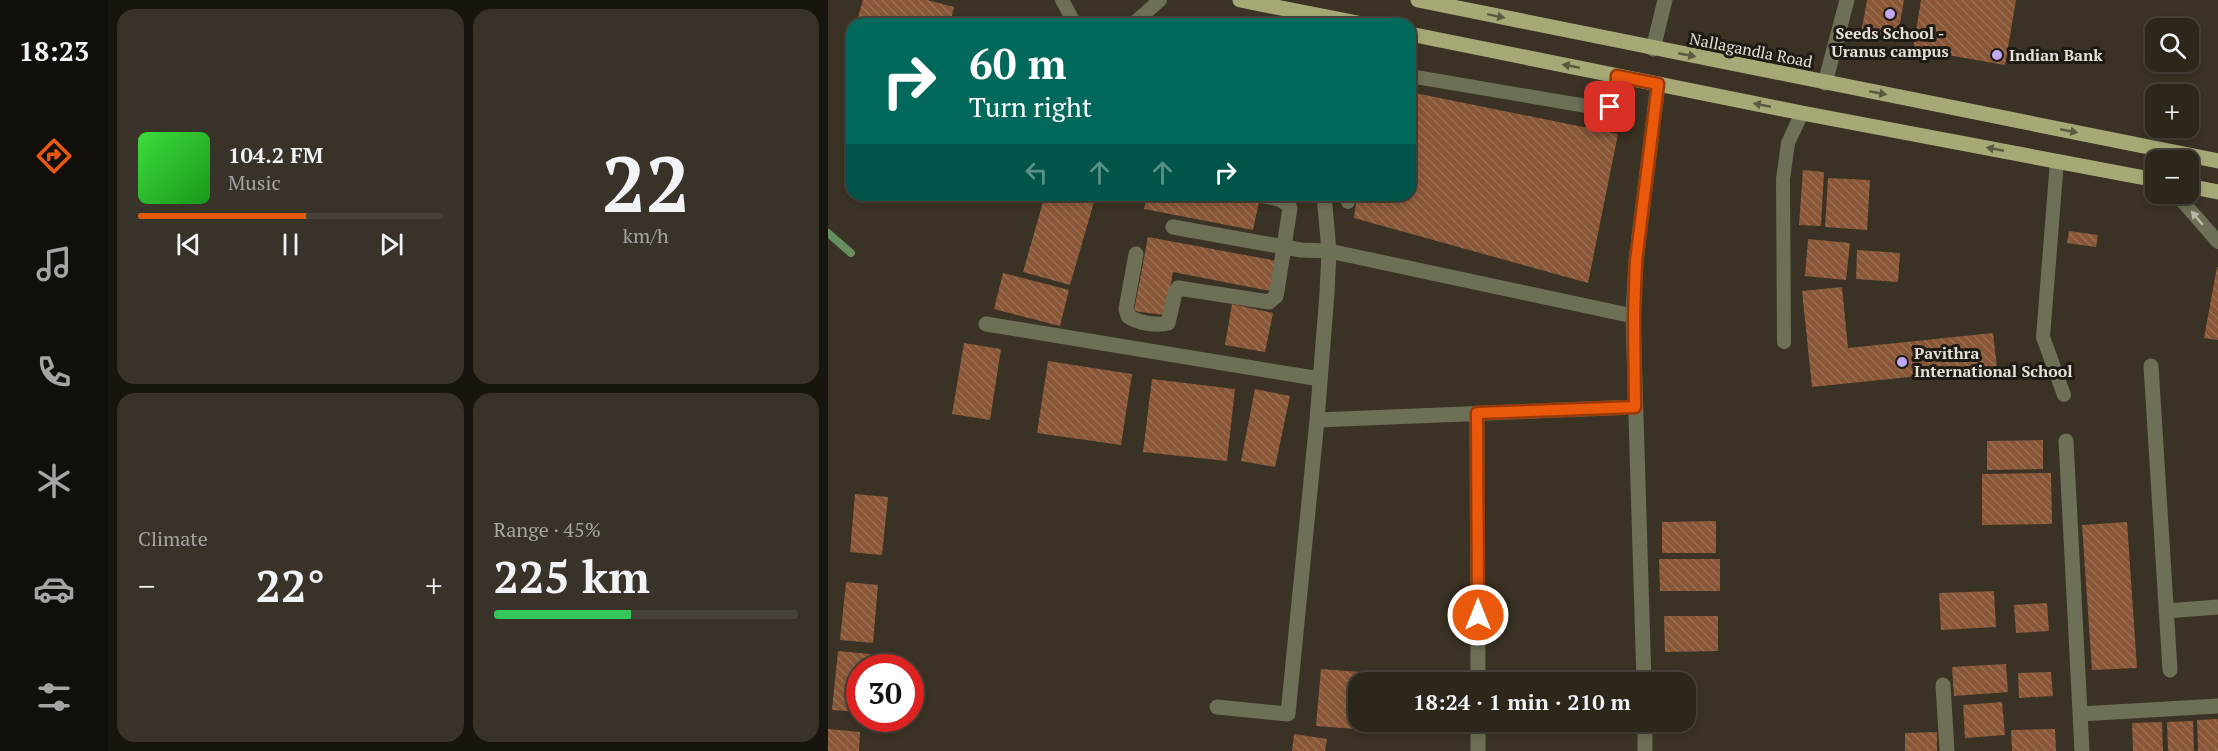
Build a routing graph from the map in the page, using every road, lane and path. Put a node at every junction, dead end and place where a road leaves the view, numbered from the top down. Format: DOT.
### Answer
graph roads {
  1 [pos="1062,0"];
  2 [pos="1160,0"];
  3 [pos="1240,0"];
  4 [pos="1418,0"];
  5 [pos="1665,0"];
  6 [pos="1847,0"];
  7 [pos="1072,18"];
  8 [pos="1140,18"];
  9 [pos="1305,18"];
  10 [pos="1416,35"];
  11 [pos="1653,49"];
  12 [pos="1617,76"];
  13 [pos="1416,77"];
  14 [pos="1825,82"];
  15 [pos="1658,84"];
  16 [pos="1802,113"];
  17 [pos="2057,161"];
  18 [pos="2218,161"];
  19 [pos="2145,178"];
  20 [pos="2199,188"];
  21 [pos="2218,192"];
  22 [pos="1277,201"];
  23 [pos="1325,201"];
  24 [pos="2185,204"];
  25 [pos="1173,227"];
  26 [pos="2218,242"];
  27 [pos="1285,247"];
  28 [pos="1329,251"];
  29 [pos="1136,255"];
  30 [pos="1634,316"];
  31 [pos="986,324"];
  32 [pos="1784,342"];
  33 [pos="2151,366"];
  34 [pos="1320,379"];
  35 [pos="2064,395"];
  36 [pos="1635,407"];
  37 [pos="1477,413"];
  38 [pos="1317,420"];
  39 [pos="2066,441"];
  40 [pos="2218,607"];
  41 [pos="2166,611"];
  42 [pos="2170,670"];
  43 [pos="1478,672"];
  44 [pos="1644,672"];
  45 [pos="1943,685"];
  46 [pos="2218,706"];
  47 [pos="1217,707"];
  48 [pos="2080,714"];
  49 [pos="1478,732"];
  50 [pos="1645,732"];
  51 [pos="1478,751"];
  52 [pos="1645,751"];
  53 [pos="1947,751"];
  54 [pos="2082,751"];
  1 -- 7 [label="lane"];
  2 -- 8 [label="lane"];
  3 -- 9 [label="main road"];
  4 -- 11 [label="main road, Nallagandla Road, one-way"];
  5 -- 11 [label="street"];
  6 -- 14 [label="street"];
  12 -- 10 [label="main road, one-way"];
  11 -- 14 [label="main road, Nallagandla Road, one-way"];
  12 -- 13 [label="lane"];
  12 -- 15 [label="main road"];
  14 -- 18 [label="main road, Nallagandla Road, one-way"];
  16 -- 15 [label="main road, one-way"];
  15 -- 30 [label="street"];
  17 -- 16 [label="main road, one-way"];
  16 -- 32 [label="lane"];
  17 -- 19 [label="main road"];
  17 -- 35 [label="lane"];
  20 -- 21 [label="main road"];
  22 -- 27 [label="street"];
  23 -- 28 [label="street"];
  26 -- 24 [label="lane, one-way"];
  25 -- 27 [label="street"];
  27 -- 28 [label="street"];
  27 -- 29 [label="street"];
  28 -- 30 [label="street"];
  28 -- 34 [label="street"];
  30 -- 36 [label="street"];
  31 -- 34 [label="street"];
  33 -- 41 [label="street"];
  34 -- 38 [label="street"];
  36 -- 37 [label="street"];
  36 -- 44 [label="street"];
  37 -- 38 [label="street"];
  37 -- 43 [label="street"];
  38 -- 47 [label="street"];
  39 -- 48 [label="street"];
  40 -- 41 [label="street"];
  41 -- 42 [label="street"];
  45 -- 53 [label="street"];
  46 -- 48 [label="street"];
  48 -- 54 [label="street"];
  49 -- 51 [label="street"];
  50 -- 52 [label="street"];
}
